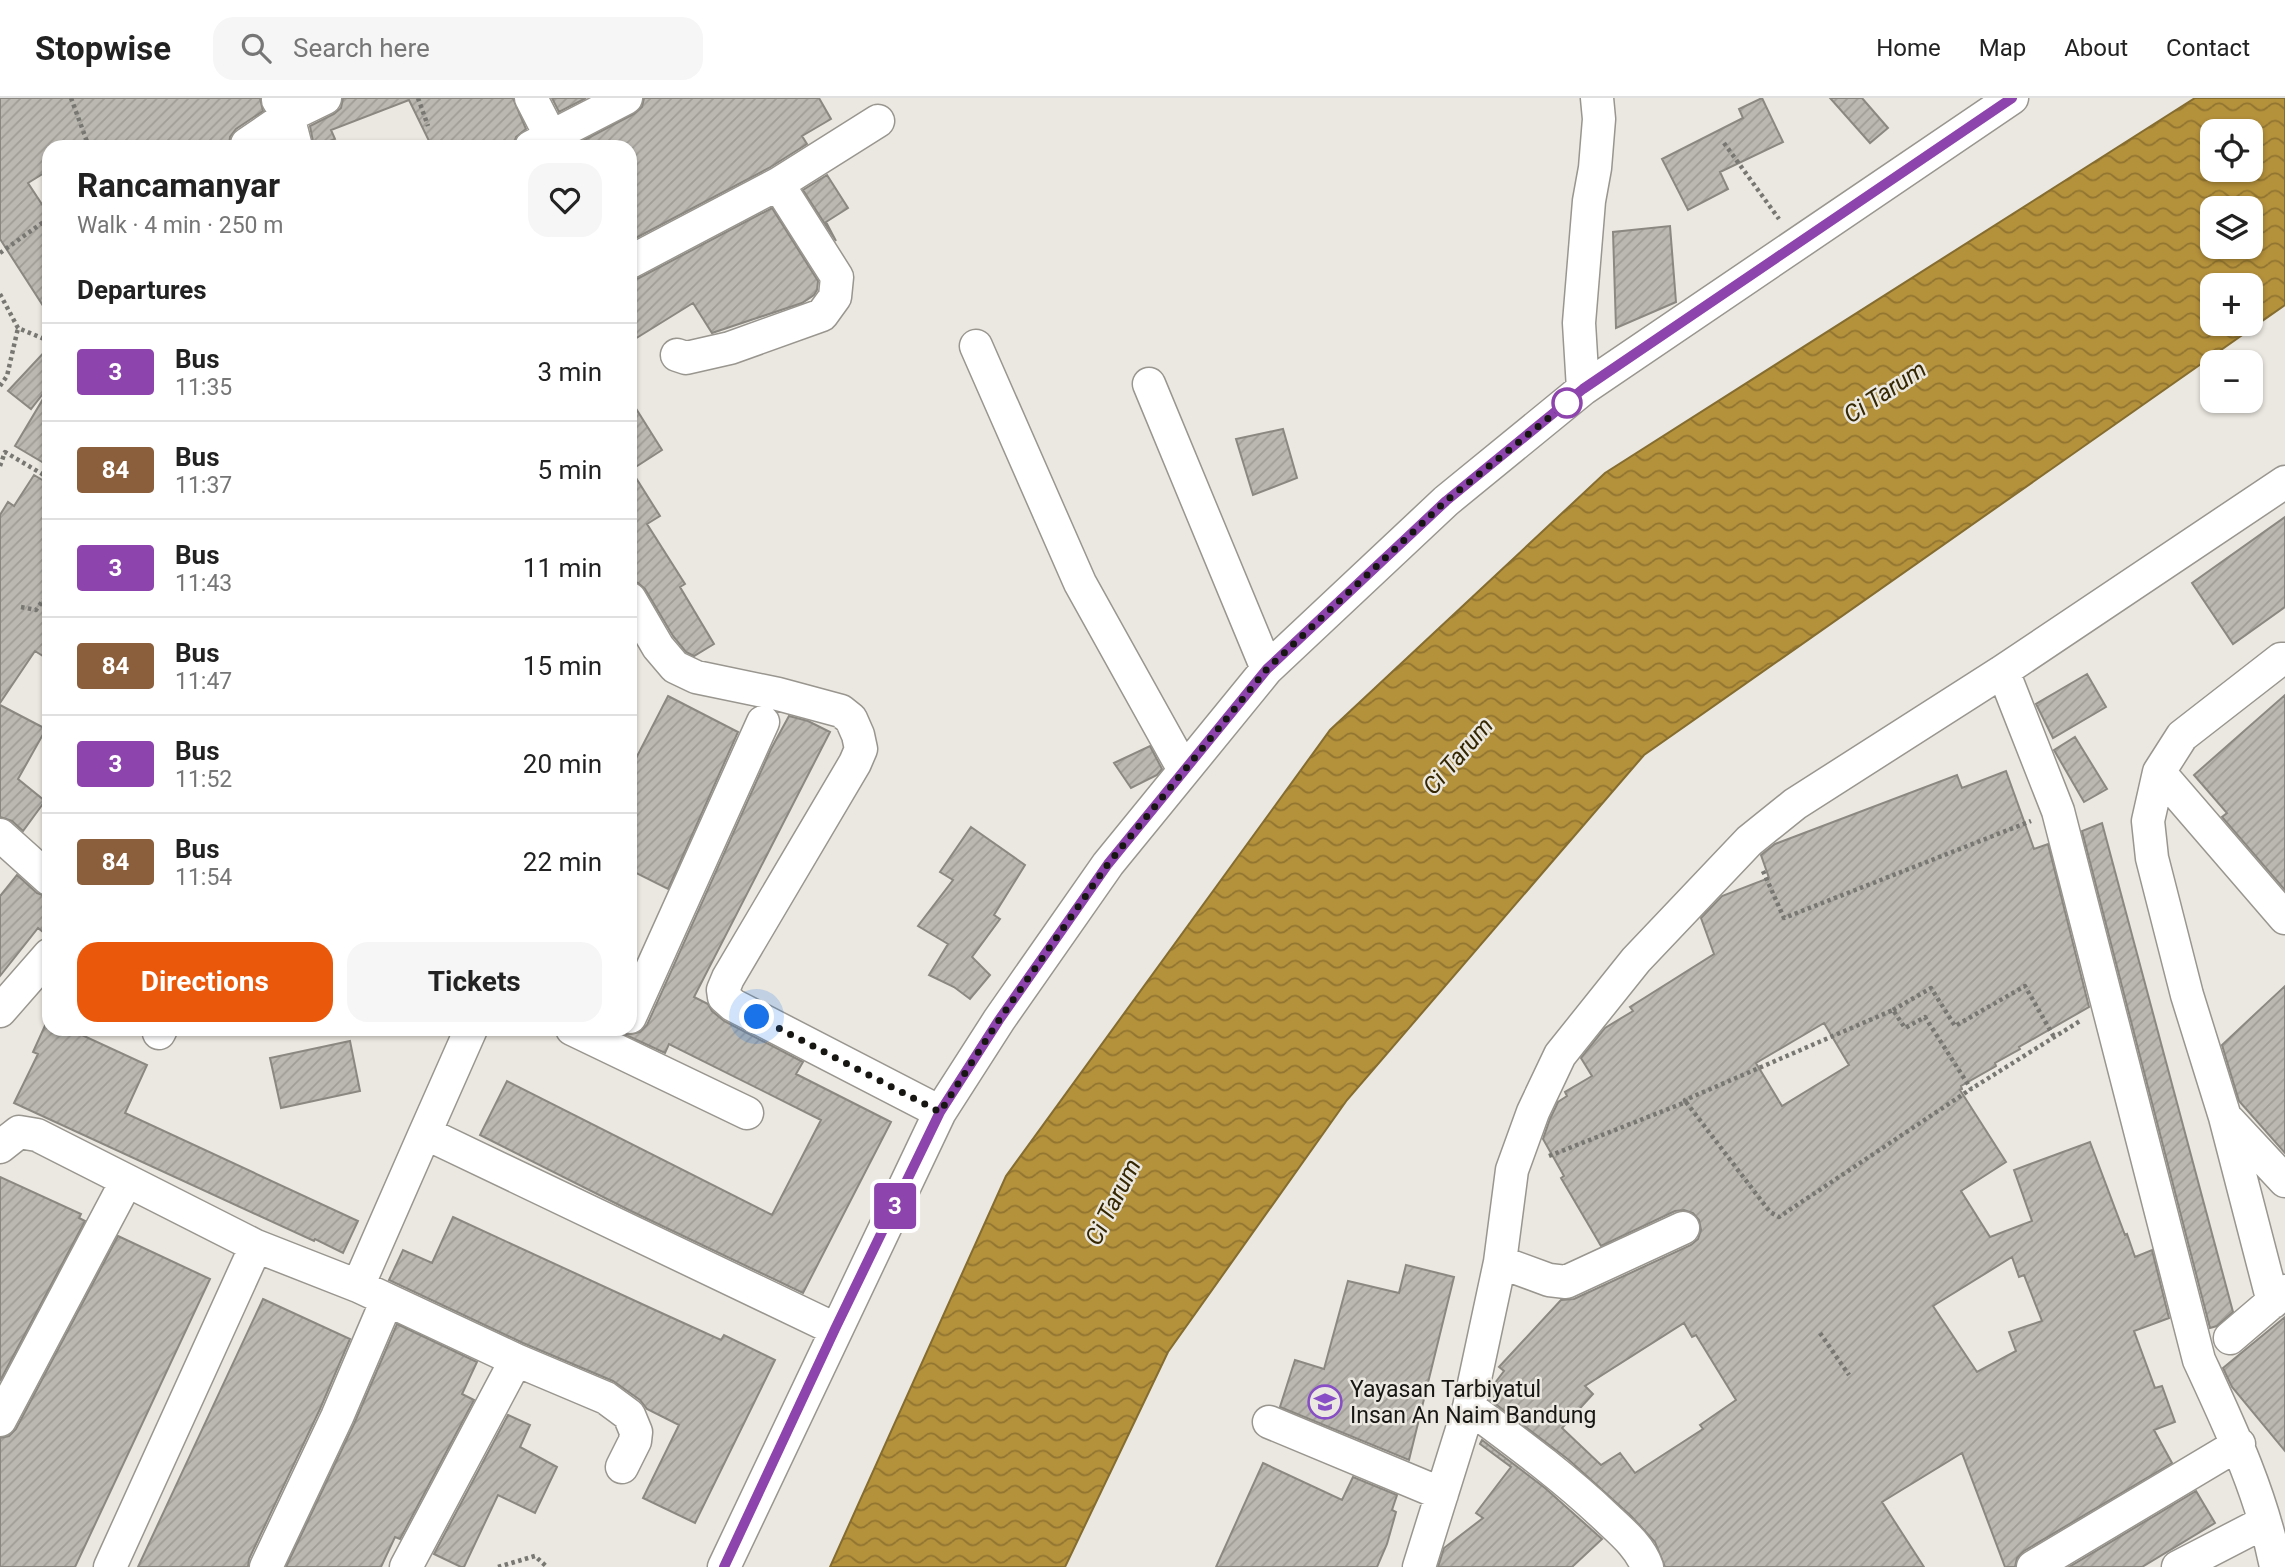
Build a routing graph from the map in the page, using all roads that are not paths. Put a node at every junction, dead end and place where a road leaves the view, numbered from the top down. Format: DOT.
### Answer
graph roads {
  1 [pos="326,98"];
  2 [pos="531,98"];
  3 [pos="626,98"];
  4 [pos="1597,98"];
  5 [pos="2012,98"];
  6 [pos="283,107"];
  7 [pos="878,121"];
  8 [pos="251,140"];
  9 [pos="294,140"];
  10 [pos="541,140"];
  11 [pos="545,140"];
  12 [pos="778,184"];
  13 [pos="637,258"];
  14 [pos="976,346"];
  15 [pos="677,355"];
  16 [pos="1149,384"];
  17 [pos="1583,389"];
  18 [pos="2285,482"];
  19 [pos="637,611"];
  20 [pos="2285,659"];
  21 [pos="1267,669"];
  22 [pos="2003,671"];
  23 [pos="763,722"];
  24 [pos="1184,770"];
  25 [pos="2159,772"];
  26 [pos="0,835"];
  27 [pos="42,873"];
  28 [pos="2285,918"];
  29 [pos="42,963"];
  30 [pos="637,1001"];
  31 [pos="0,1011"];
  32 [pos="468,1036"];
  33 [pos="620,1039"];
  34 [pos="940,1112"];
  35 [pos="747,1113"];
  36 [pos="2225,1118"];
  37 [pos="425,1133"];
  38 [pos="0,1147"];
  39 [pos="2285,1181"];
  40 [pos="126,1182"];
  41 [pos="1683,1228"];
  42 [pos="256,1246"];
  43 [pos="1500,1262"];
  44 [pos="358,1286"];
  45 [pos="2279,1296"];
  46 [pos="387,1300"];
  47 [pos="835,1329"];
  48 [pos="2230,1338"];
  49 [pos="516,1360"];
  50 [pos="1469,1407"];
  51 [pos="0,1420"];
  52 [pos="1269,1422"];
  53 [pos="2239,1444"];
  54 [pos="622,1467"];
  55 [pos="1442,1494"];
  56 [pos="2265,1522"];
  57 [pos="110,1567"];
  58 [pos="266,1567"];
  59 [pos="406,1567"];
  60 [pos="724,1567"];
  61 [pos="1419,1567"];
  62 [pos="1647,1567"];
  63 [pos="2033,1567"];
  64 [pos="2178,1567"];
  65 [pos="2276,1567"];
  1 -- 6 [label="street"];
  2 -- 10 [label="street"];
  3 -- 11 [label="street"];
  4 -- 17 [label="street"];
  5 -- 17 [label="street"];
  6 -- 8 [label="street"];
  6 -- 9 [label="street"];
  7 -- 12 [label="street"];
  12 -- 13 [label="street"];
  12 -- 15 [label="street"];
  14 -- 24 [label="street"];
  16 -- 21 [label="street"];
  17 -- 21 [label="street"];
  18 -- 22 [label="street"];
  19 -- 34 [label="street"];
  20 -- 25 [label="street"];
  21 -- 24 [label="street"];
  22 -- 43 [label="street"];
  22 -- 53 [label="street"];
  23 -- 30 [label="street"];
  24 -- 34 [label="street"];
  25 -- 28 [label="street"];
  25 -- 36 [label="street"];
  26 -- 27 [label="street"];
  29 -- 31 [label="street"];
  32 -- 37 [label="street"];
  33 -- 35 [label="street"];
  34 -- 47 [label="street"];
  36 -- 39 [label="street"];
  36 -- 45 [label="street"];
  37 -- 44 [label="street"];
  37 -- 47 [label="street"];
  38 -- 40 [label="street"];
  40 -- 42 [label="street"];
  40 -- 51 [label="street"];
  41 -- 43 [label="street"];
  42 -- 44 [label="street"];
  42 -- 57 [label="street"];
  43 -- 50 [label="street"];
  44 -- 46 [label="street"];
  45 -- 48 [label="street"];
  46 -- 49 [label="street"];
  46 -- 58 [label="street"];
  47 -- 60 [label="street"];
  49 -- 54 [label="street"];
  49 -- 59 [label="street"];
  50 -- 55 [label="street"];
  50 -- 62 [label="street"];
  52 -- 55 [label="street"];
  53 -- 56 [label="street"];
  53 -- 63 [label="street"];
  55 -- 61 [label="street"];
  56 -- 64 [label="street"];
  56 -- 65 [label="street"];
}
